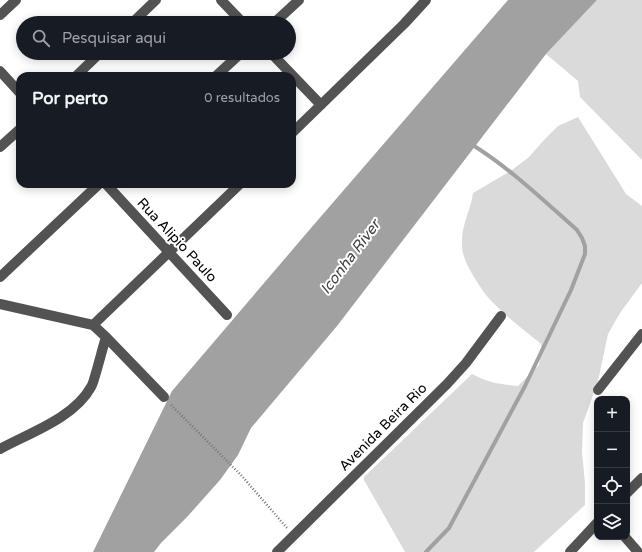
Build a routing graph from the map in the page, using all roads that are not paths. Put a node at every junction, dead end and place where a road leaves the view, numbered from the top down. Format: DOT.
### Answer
graph roads {
  1 [pos="16,0"];
  2 [pos="156,0"];
  3 [pos="221,0"];
  4 [pos="299,0"];
  5 [pos="426,0"];
  6 [pos="0,15"];
  7 [pos="139,16"];
  8 [pos="236,16"];
  9 [pos="282,16"];
  10 [pos="93,60"];
  11 [pos="233,60"];
  12 [pos="278,60"];
  13 [pos="0,71"];
  14 [pos="80,72"];
  15 [pos="220,72"];
  16 [pos="289,72"];
  17 [pos="296,79"];
  18 [pos="16,89"];
  19 [pos="321,105"];
  20 [pos="296,129"];
  21 [pos="16,133"];
  22 [pos="0,147"];
  23 [pos="95,188"];
  24 [pos="110,188"];
  25 [pos="236,188"];
  26 [pos="169,252"];
  27 [pos="0,276"];
  28 [pos="0,304"];
  29 [pos="227,315"];
  30 [pos="501,316"];
  31 [pos="93,325"];
  32 [pos="642,334"];
  33 [pos="106,337"];
  34 [pos="598,390"];
  35 [pos="164,397"];
  36 [pos="0,449"];
  37 [pos="642,478"];
  38 [pos="630,490"];
  39 [pos="594,526"];
  40 [pos="628,540"];
  41 [pos="277,552"];
  42 [pos="570,552"];
  43 [pos="638,552"];
  1 -- 6 [label="street"];
  2 -- 7 [label="street"];
  3 -- 8 [label="street"];
  4 -- 9 [label="street"];
  5 -- 19 [label="street"];
  10 -- 14 [label="street"];
  11 -- 15 [label="street"];
  12 -- 16 [label="street"];
  13 -- 18 [label="street"];
  17 -- 19 [label="street"];
  19 -- 20 [label="street"];
  21 -- 22 [label="street"];
  23 -- 27 [label="street"];
  24 -- 26 [label="street, Rua Alipio Paulo"];
  25 -- 26 [label="street"];
  26 -- 29 [label="street, Rua Alipio Paulo"];
  26 -- 31 [label="street"];
  28 -- 31 [label="street"];
  30 -- 41 [label="street, Avenida Beira Rio"];
  31 -- 33 [label="street"];
  32 -- 34 [label="street"];
  33 -- 35 [label="street"];
  33 -- 36 [label="street"];
  37 -- 38 [label="street"];
  39 -- 42 [label="street"];
  40 -- 43 [label="street"];
}
